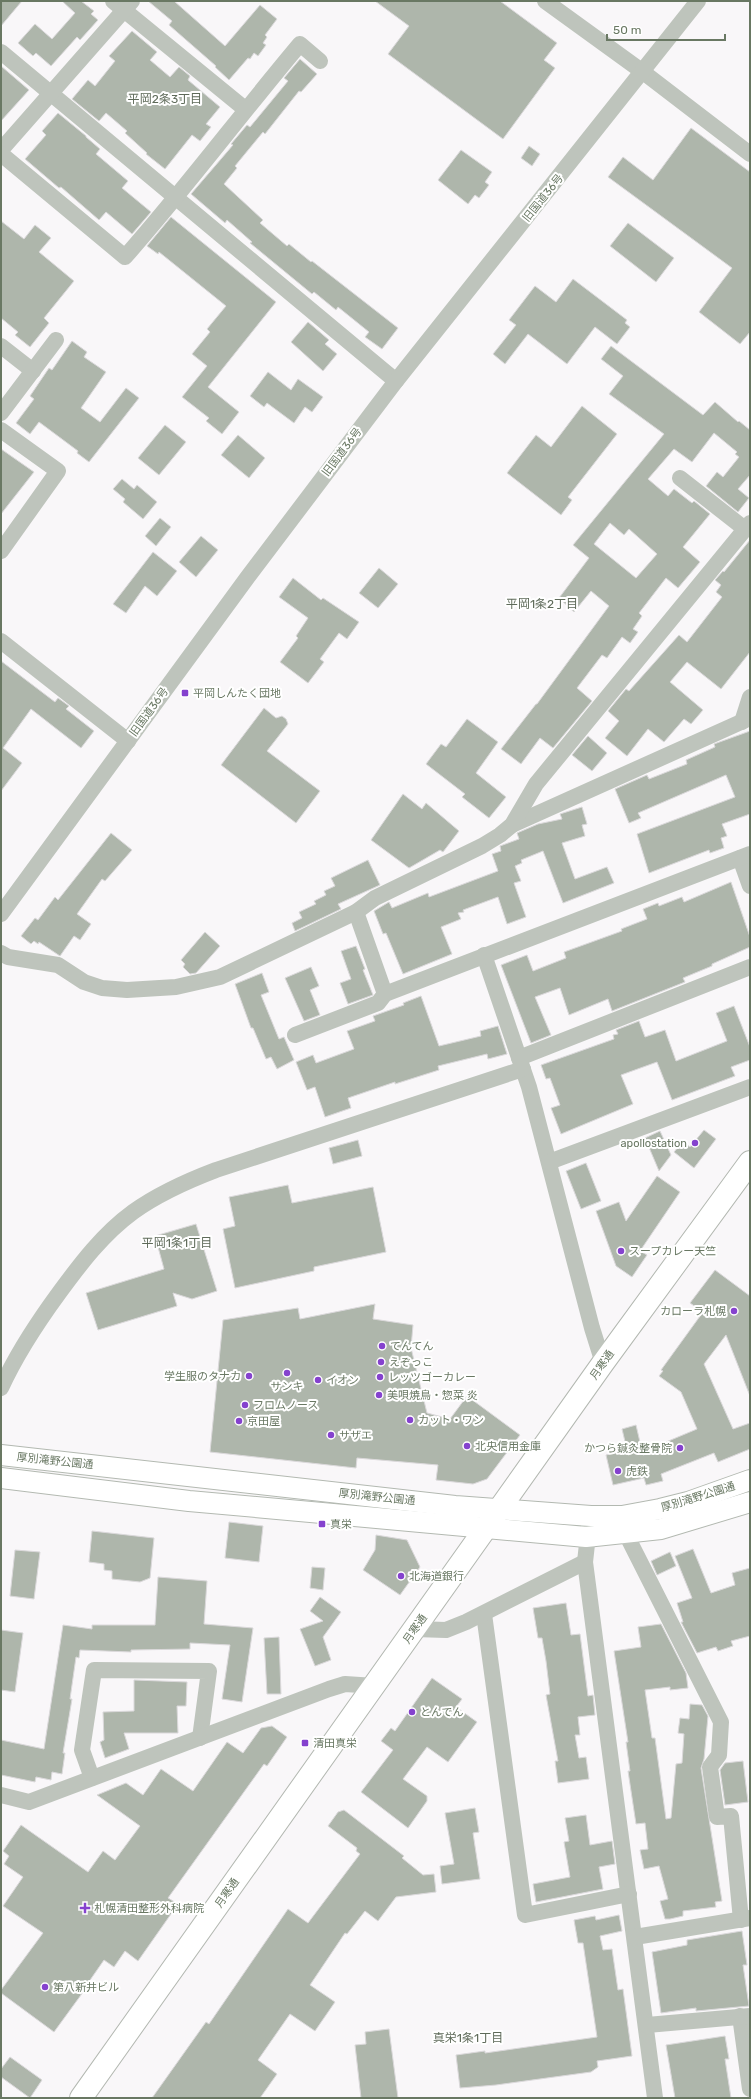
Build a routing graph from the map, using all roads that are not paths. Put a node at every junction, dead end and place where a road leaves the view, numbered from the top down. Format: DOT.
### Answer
graph roads {
  1 [pos="545,1"];
  2 [pos="698,1"];
  3 [pos="123,4"];
  4 [pos="1,52"];
  5 [pos="320,61"];
  6 [pos="643,72"];
  7 [pos="51,95"];
  8 [pos="246,109"];
  9 [pos="1,150"];
  10 [pos="1,154"];
  11 [pos="750,154"];
  12 [pos="176,199"];
  13 [pos="56,340"];
  14 [pos="1,346"];
  15 [pos="33,370"];
  16 [pos="396,381"];
  17 [pos="1,412"];
  18 [pos="1,430"];
  19 [pos="680,478"];
  20 [pos="748,526"];
  21 [pos="1,551"];
  22 [pos="1,641"];
  23 [pos="750,697"];
  24 [pos="746,720"];
  25 [pos="128,741"];
  26 [pos="512,825"];
  27 [pos="745,856"];
  28 [pos="750,886"];
  29 [pos="356,912"];
  30 [pos="1,914"];
  31 [pos="1,953"];
  32 [pos="484,955"];
  33 [pos="750,967"];
  34 [pos="384,994"];
  35 [pos="295,1034"];
  36 [pos="521,1064"];
  37 [pos="750,1087"];
  38 [pos="549,1162"];
  39 [pos="750,1162"];
  40 [pos="603,1363"];
  41 [pos="1,1388"];
  42 [pos="1,1455"];
  43 [pos="1,1478"];
  44 [pos="213,1479"];
  45 [pos="750,1480"];
  46 [pos="750,1502"];
  47 [pos="212,1503"];
  48 [pos="499,1509"];
  49 [pos="591,1516"];
  50 [pos="486,1527"];
  51 [pos="626,1534"];
  52 [pos="586,1537"];
  53 [pos="585,1562"];
  54 [pos="484,1614"];
  55 [pos="415,1629"];
  56 [pos="374,1686"];
  57 [pos="200,1738"];
  58 [pos="92,1778"];
  59 [pos="1,1795"];
  60 [pos="629,1894"];
  61 [pos="745,1919"];
  62 [pos="635,1937"];
  63 [pos="745,2016"];
  64 [pos="647,2025"];
  65 [pos="750,2089"];
  66 [pos="81,2098"];
  67 [pos="656,2098"];
  1 -- 6 [label="street"];
  2 -- 6 [label="street, 旧国道36号"];
  3 -- 7 [label="street"];
  3 -- 8 [label="street"];
  4 -- 7 [label="street"];
  5 -- 8 [label="street"];
  6 -- 11 [label="street"];
  6 -- 16 [label="street, 旧国道36号"];
  7 -- 9 [label="street"];
  7 -- 12 [label="street"];
  8 -- 12 [label="street"];
  10 -- 12 [label="street"];
  12 -- 16 [label="street"];
  13 -- 15 [label="street"];
  14 -- 15 [label="street"];
  15 -- 17 [label="street"];
  16 -- 25 [label="street, 旧国道36号"];
  18 -- 21 [label="street"];
  19 -- 20 [label="street"];
  20 -- 26 [label="street"];
  22 -- 25 [label="street"];
  23 -- 24 [label="street"];
  24 -- 26 [label="street"];
  25 -- 30 [label="street, 旧国道36号"];
  26 -- 29 [label="street"];
  27 -- 28 [label="street"];
  27 -- 32 [label="street"];
  29 -- 31 [label="street"];
  29 -- 34 [label="street"];
  32 -- 34 [label="street"];
  32 -- 36 [label="street"];
  33 -- 36 [label="street"];
  34 -- 35 [label="street"];
  36 -- 38 [label="street"];
  36 -- 41 [label="street"];
  37 -- 38 [label="street"];
  38 -- 40 [label="street"];
  39 -- 40 [label="highway, 月寒通"];
  40 -- 48 [label="highway, 月寒通"];
  42 -- 44 [label="main road, 厚別滝野公園通"];
  43 -- 47 [label="main road, 厚別滝野公園通"];
  44 -- 47 [label="main road"];
  44 -- 48 [label="main road, 厚別滝野公園通"];
  45 -- 49 [label="main road, 厚別滝野公園通"];
  46 -- 51 [label="main road, 厚別滝野公園通"];
  47 -- 50 [label="main road, 厚別滝野公園通"];
  48 -- 49 [label="main road, 厚別滝野公園通"];
  48 -- 50 [label="highway, 月寒通"];
  49 -- 52 [label="street"];
  50 -- 52 [label="main road, 厚別滝野公園通"];
  50 -- 55 [label="highway, 月寒通"];
  51 -- 52 [label="main road, 厚別滝野公園通"];
  51 -- 61 [label="street"];
  52 -- 53 [label="street"];
  53 -- 54 [label="street"];
  53 -- 60 [label="street"];
  54 -- 55 [label="street"];
  54 -- 60 [label="street"];
  55 -- 56 [label="highway, 月寒通"];
  56 -- 57 [label="street"];
  56 -- 66 [label="highway, 月寒通"];
  57 -- 58 [label="street"];
  57 -- 58 [label="street"];
  58 -- 59 [label="street"];
  60 -- 62 [label="street"];
  61 -- 62 [label="street"];
  62 -- 64 [label="street"];
  63 -- 64 [label="street"];
  63 -- 65 [label="street"];
  64 -- 67 [label="street"];
}
